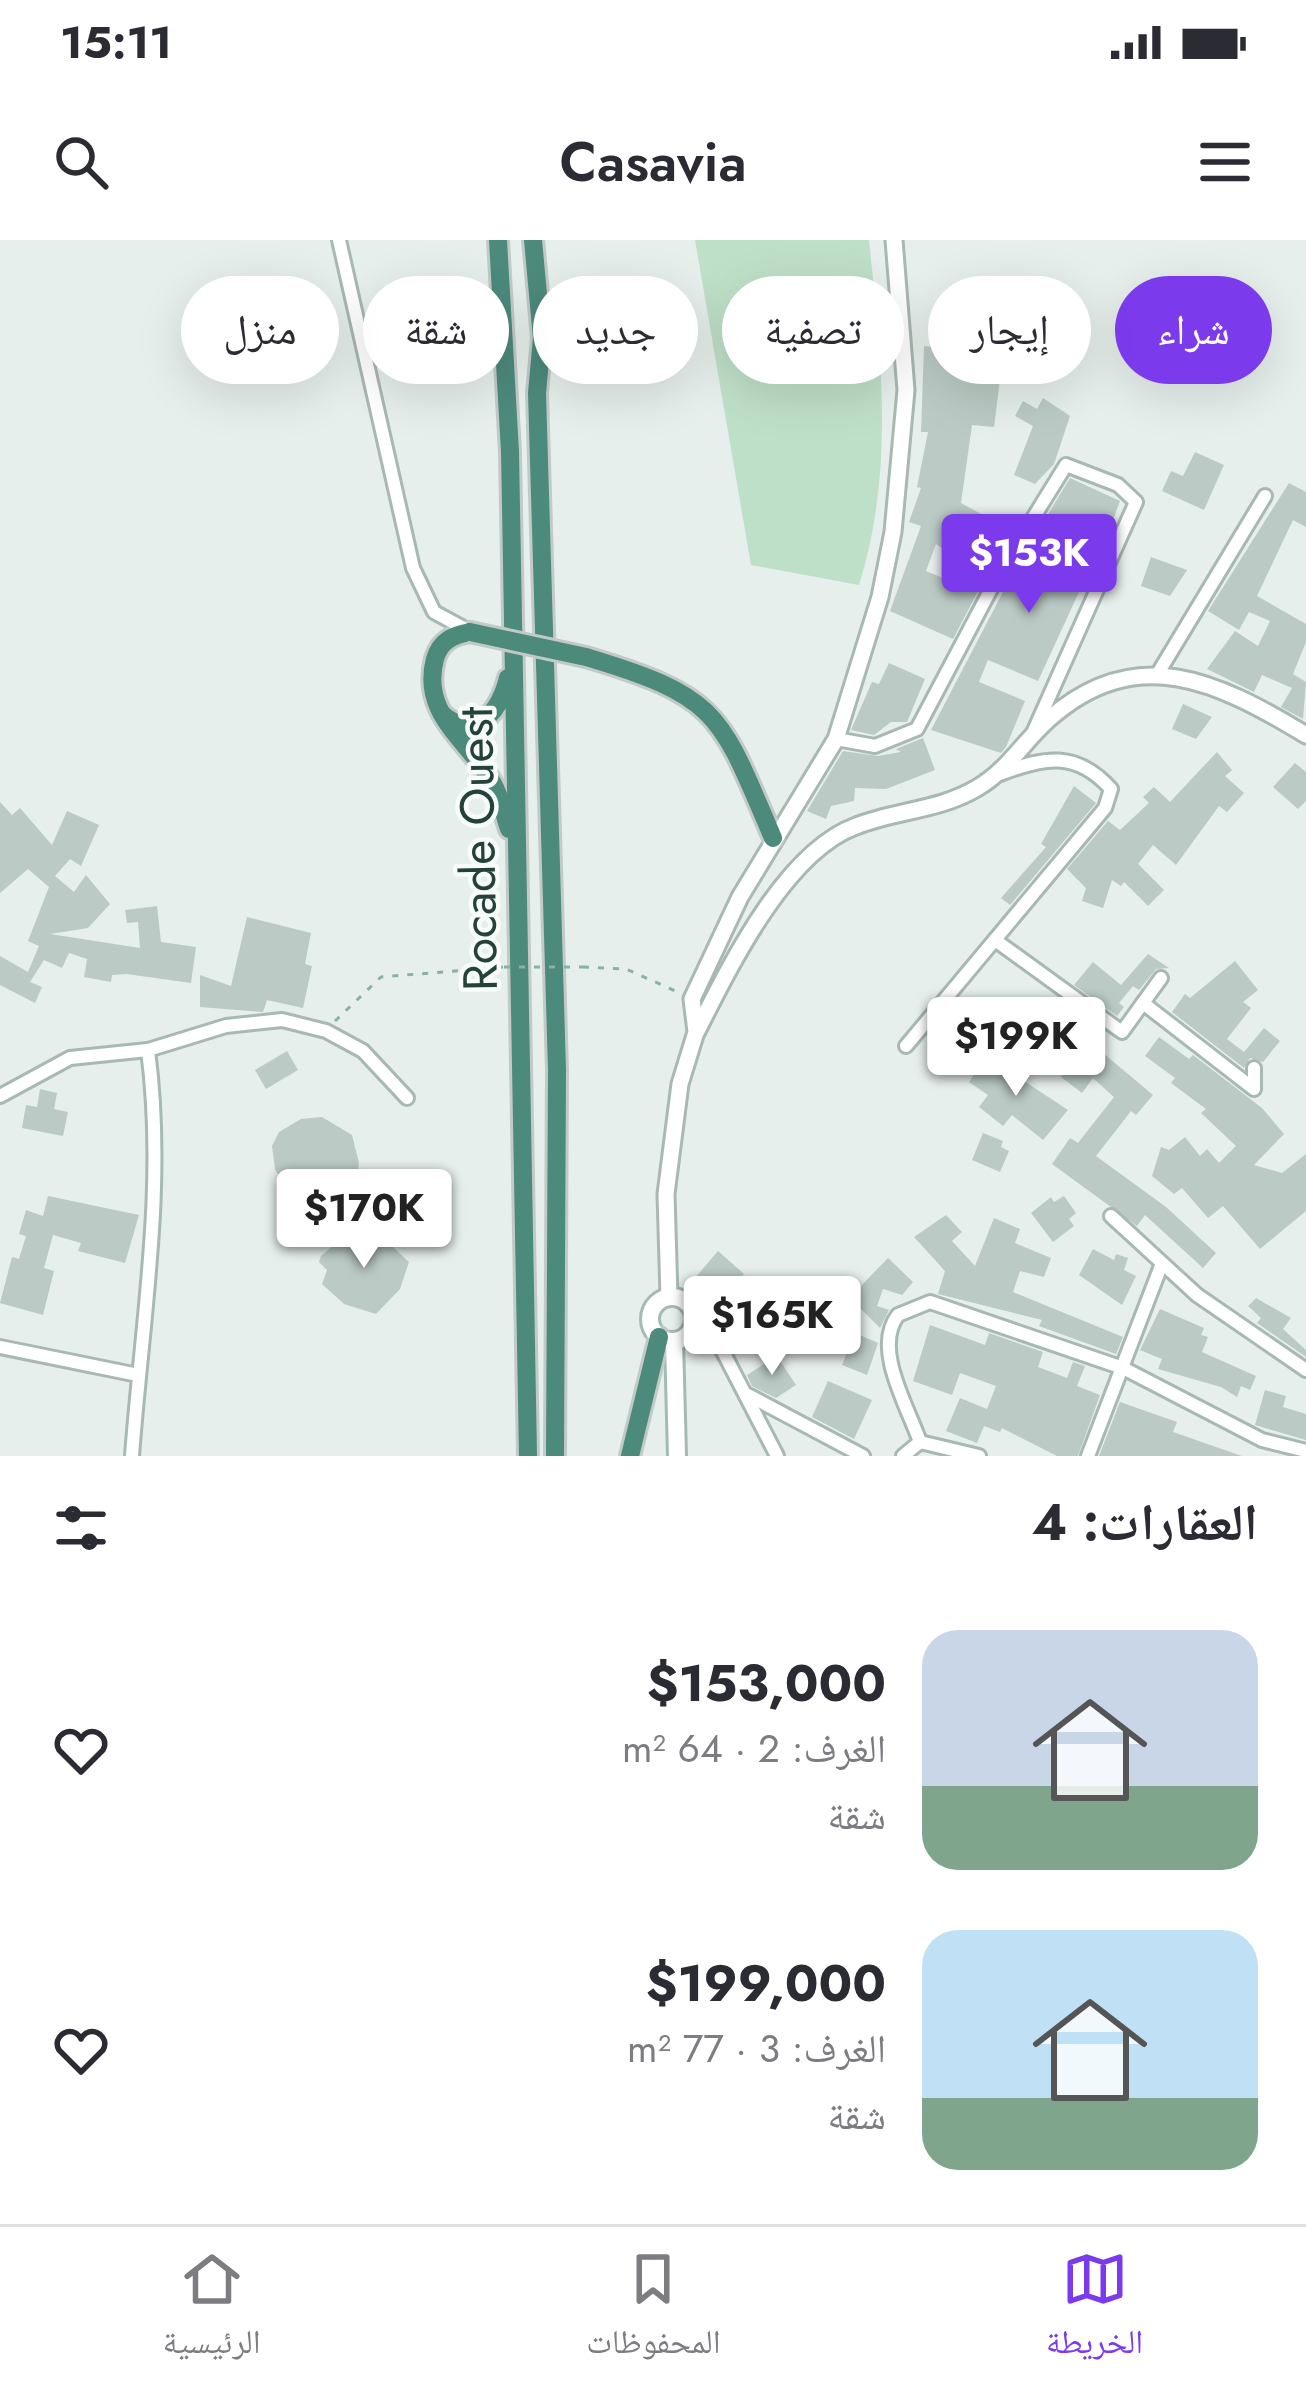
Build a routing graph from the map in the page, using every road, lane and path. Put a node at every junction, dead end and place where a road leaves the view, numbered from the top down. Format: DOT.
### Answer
graph roads {
  1 [pos="339,240"];
  2 [pos="498,240"];
  3 [pos="537,240"];
  4 [pos="894,240"];
  5 [pos="1265,496"];
  6 [pos="434,612"];
  7 [pos="470,632"];
  8 [pos="437,651"];
  9 [pos="512,656"];
  10 [pos="1157,675"];
  11 [pos="436,706"];
  12 [pos="1032,734"];
  13 [pos="1306,735"];
  14 [pos="836,739"];
  15 [pos="1000,775"];
  16 [pos="773,838"];
  17 [pos="518,868"];
  18 [pos="995,940"];
  19 [pos="1161,978"];
  20 [pos="692,999"];
  21 [pos="1143,1003"];
  22 [pos="326,1031"];
  23 [pos="696,1031"];
  24 [pos="906,1046"];
  25 [pos="148,1050"];
  26 [pos="1255,1067"];
  27 [pos="0,1096"];
  28 [pos="407,1098"];
  29 [pos="1111,1216"];
  30 [pos="1161,1266"];
  31 [pos="669,1297"];
  32 [pos="694,1324"];
  33 [pos="667,1339"];
  34 [pos="0,1347"];
  35 [pos="1123,1368"];
  36 [pos="1306,1370"];
  37 [pos="138,1375"];
  38 [pos="747,1394"];
  39 [pos="920,1442"];
  40 [pos="1306,1451"];
  41 [pos="132,1456"];
  42 [pos="528,1456"];
  43 [pos="554,1456"];
  44 [pos="631,1456"];
  45 [pos="677,1456"];
  46 [pos="777,1456"];
  47 [pos="862,1456"];
  48 [pos="903,1456"];
  49 [pos="979,1456"];
  50 [pos="1088,1456"];
  1 -- 6 [label="street"];
  2 -- 9 [label="highway, Rocade Ouest"];
  3 -- 43 [label="highway"];
  4 -- 14 [label="street"];
  5 -- 10 [label="street"];
  6 -- 7 [label="street"];
  6 -- 8 [label="street"];
  7 -- 8 [label="highway"];
  7 -- 16 [label="highway, bridge"];
  8 -- 11 [label="highway"];
  9 -- 11 [label="highway"];
  9 -- 17 [label="highway, Rocade Ouest"];
  10 -- 12 [label="street"];
  10 -- 13 [label="street"];
  11 -- 17 [label="highway"];
  12 -- 14 [label="street"];
  12 -- 15 [label="street"];
  14 -- 16 [label="street"];
  15 -- 18 [label="street"];
  15 -- 23 [label="street"];
  16 -- 20 [label="street"];
  17 -- 42 [label="highway, Rocade Ouest"];
  18 -- 21 [label="street"];
  18 -- 24 [label="street"];
  19 -- 21 [label="street"];
  20 -- 22 [label="path, bridge"];
  20 -- 23 [label="street"];
  21 -- 26 [label="street"];
  22 -- 25 [label="street"];
  22 -- 28 [label="street"];
  23 -- 31 [label="street"];
  25 -- 27 [label="street"];
  25 -- 37 [label="street"];
  29 -- 30 [label="street"];
  30 -- 35 [label="street"];
  30 -- 36 [label="street"];
  31 -- 32 [label="main road"];
  31 -- 33 [label="main road"];
  32 -- 33 [label="main road"];
  32 -- 38 [label="street"];
  33 -- 44 [label="highway"];
  33 -- 45 [label="main road"];
  34 -- 37 [label="street"];
  35 -- 39 [label="street"];
  35 -- 40 [label="street"];
  35 -- 50 [label="street"];
  37 -- 41 [label="street"];
  38 -- 46 [label="street"];
  38 -- 47 [label="street"];
  39 -- 48 [label="street"];
  39 -- 49 [label="street"];
}
